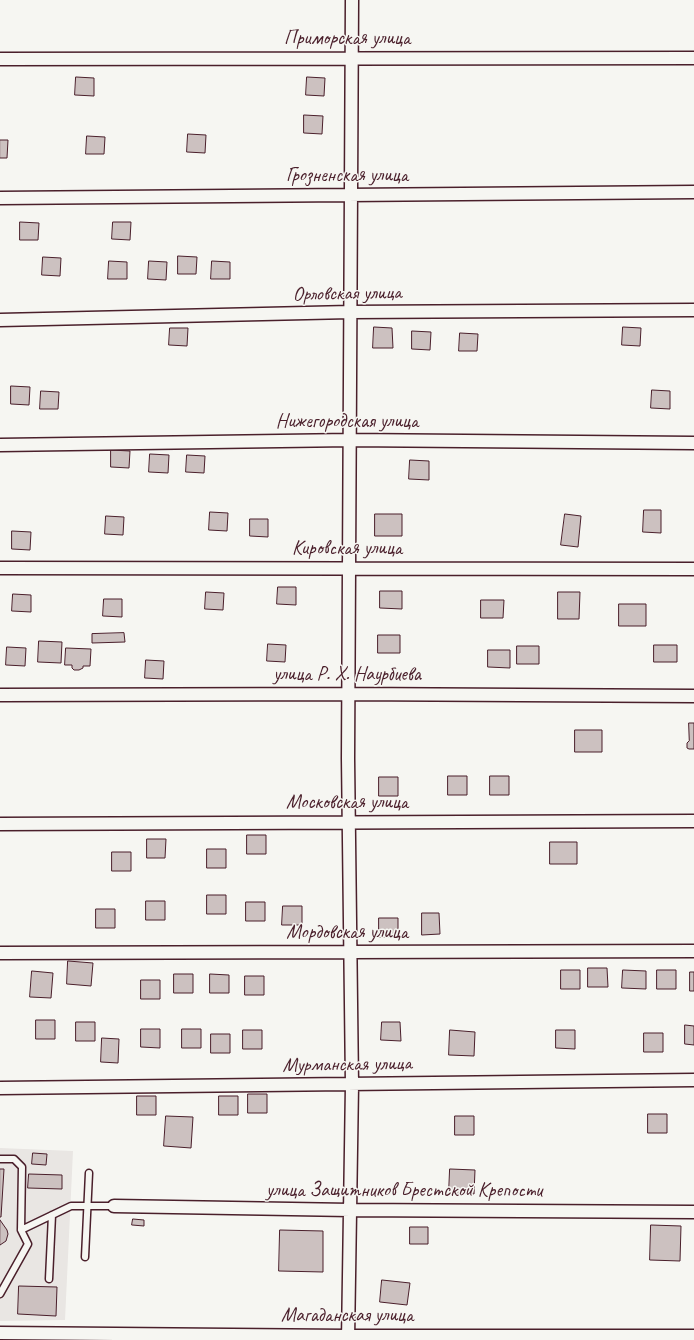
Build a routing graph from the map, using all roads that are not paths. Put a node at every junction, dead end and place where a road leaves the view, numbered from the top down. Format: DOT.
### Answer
graph roads {
  1 [pos="352,0"];
  2 [pos="352,58"];
  3 [pos="694,58"];
  4 [pos="0,59"];
  5 [pos="694,192"];
  6 [pos="351,195"];
  7 [pos="0,198"];
  8 [pos="694,310"];
  9 [pos="350,312"];
  10 [pos="0,320"];
  11 [pos="350,440"];
  12 [pos="694,443"];
  13 [pos="0,445"];
  14 [pos="0,568"];
  15 [pos="349,568"];
  16 [pos="694,569"];
  17 [pos="348,694"];
  18 [pos="0,695"];
  19 [pos="694,696"];
  20 [pos="694,821"];
  21 [pos="349,822"];
  22 [pos="0,824"];
  23 [pos="694,951"];
  24 [pos="350,952"];
  25 [pos="0,953"];
  26 [pos="694,1080"];
  27 [pos="352,1084"];
  28 [pos="0,1088"];
  29 [pos="0,1159"];
  30 [pos="89,1173"];
  31 [pos="88,1206"];
  32 [pos="114,1206"];
  33 [pos="350,1210"];
  34 [pos="694,1212"];
  35 [pos="52,1215"];
  36 [pos="21,1230"];
  37 [pos="85,1257"];
  38 [pos="49,1279"];
  39 [pos="0,1294"];
  40 [pos="0,1333"];
  41 [pos="694,1336"];
  42 [pos="348,1338"];
  1 -- 2 [label="street"];
  2 -- 3 [label="street, Приморская улица"];
  2 -- 4 [label="street, Приморская улица"];
  2 -- 6 [label="street"];
  5 -- 6 [label="street, Грозненская улица"];
  6 -- 7 [label="street, Грозненская улица"];
  6 -- 9 [label="street"];
  8 -- 9 [label="street, Орловская улица"];
  9 -- 10 [label="street, Орловская улица"];
  9 -- 11 [label="street"];
  11 -- 12 [label="street, Нижегородская улица"];
  11 -- 13 [label="street, Нижегородская улица"];
  11 -- 15 [label="street"];
  14 -- 15 [label="street, Кировская улица"];
  15 -- 16 [label="street, Кировская улица"];
  15 -- 17 [label="street"];
  17 -- 18 [label="street, улица Р. Х. Наурбиева"];
  17 -- 19 [label="street, улица Р. Х. Наурбиева"];
  17 -- 21 [label="street"];
  20 -- 21 [label="street, Московская улица"];
  21 -- 22 [label="street, Московская улица"];
  21 -- 24 [label="street"];
  23 -- 24 [label="street, Мордовская улица"];
  24 -- 25 [label="street, Мордовская улица"];
  24 -- 27 [label="street"];
  26 -- 27 [label="street, Мурманская улица"];
  27 -- 28 [label="street, Мурманская улица"];
  27 -- 33 [label="street"];
  29 -- 36 [label="lane"];
  30 -- 31 [label="lane"];
  31 -- 32 [label="lane"];
  31 -- 35 [label="lane"];
  31 -- 37 [label="lane"];
  32 -- 33 [label="street, улица Защитников Брестской Крепости"];
  33 -- 34 [label="street, улица Защитников Брестской Крепости"];
  33 -- 42 [label="street"];
  35 -- 36 [label="lane"];
  35 -- 38 [label="lane"];
  36 -- 39 [label="lane"];
  40 -- 42 [label="street, Магаданская улица"];
  41 -- 42 [label="street, Магаданская улица"];
}
